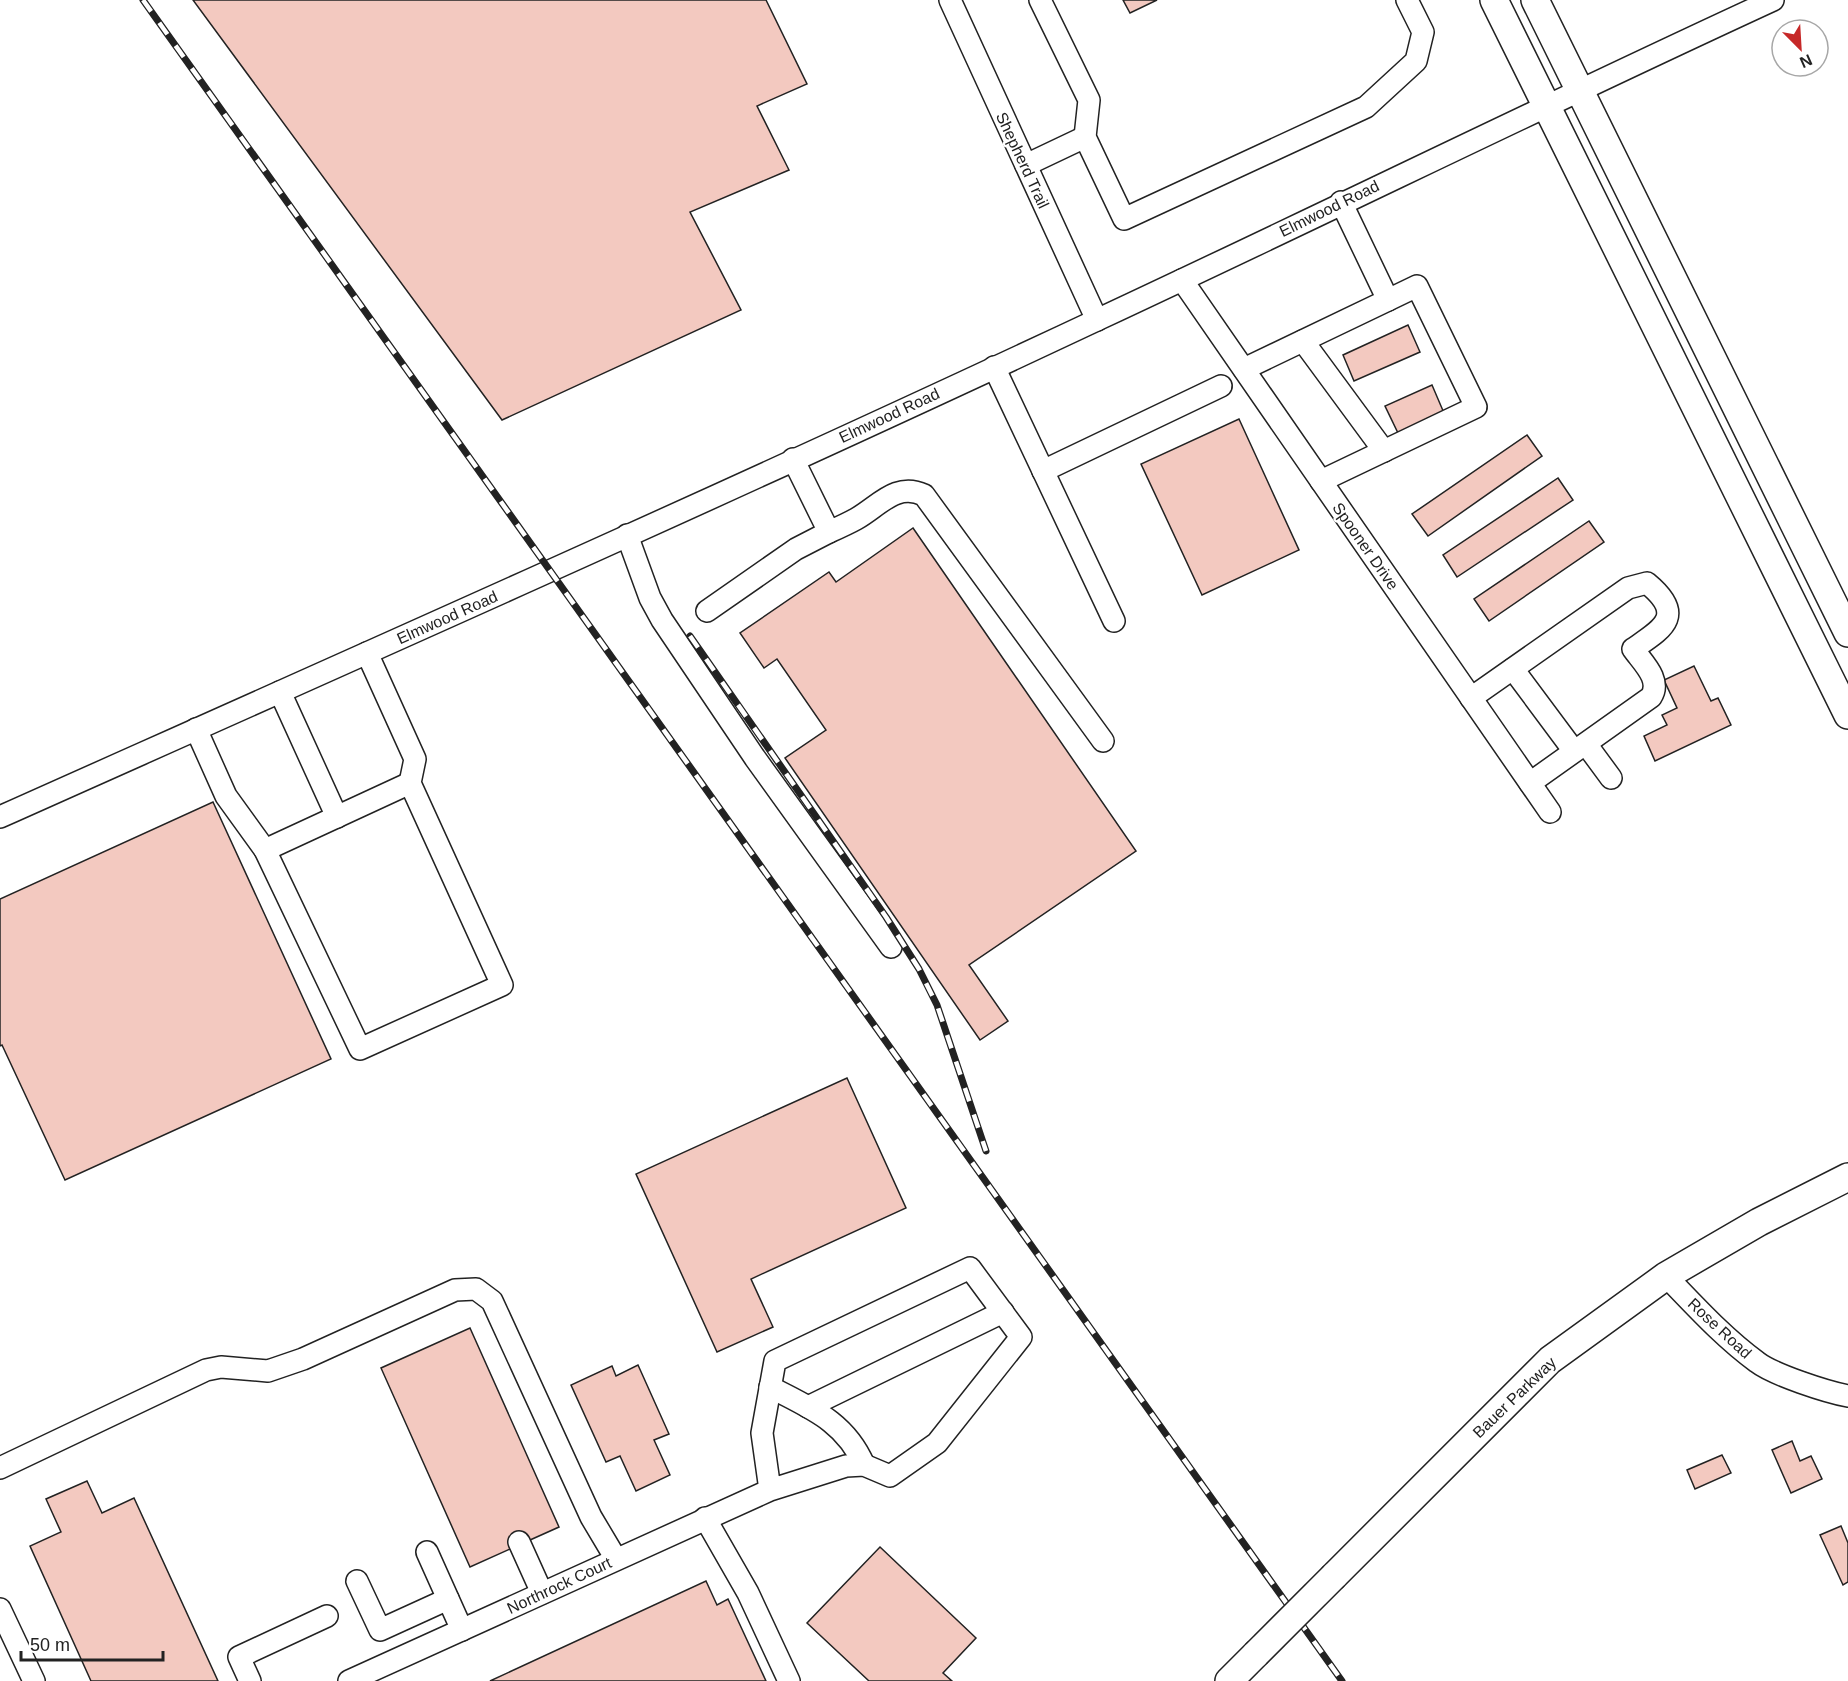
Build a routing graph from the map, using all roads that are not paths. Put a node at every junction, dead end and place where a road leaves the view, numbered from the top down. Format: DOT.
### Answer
graph roads {
  1 [pos="950,0"];
  2 [pos="1040,0"];
  3 [pos="1407,0"];
  4 [pos="1494,0"];
  5 [pos="1535,0"];
  6 [pos="1773,0"];
  7 [pos="1579,89"];
  8 [pos="1546,104"];
  9 [pos="1085,137"];
  10 [pos="1026,165"];
  11 [pos="1341,202"];
  12 [pos="1182,280"];
  13 [pos="1388,300"];
  14 [pos="1097,320"];
  15 [pos="1303,340"];
  16 [pos="994,367"];
  17 [pos="1244,369"];
  18 [pos="1221,386"];
  19 [pos="1384,451"];
  20 [pos="793,459"];
  21 [pos="1043,471"];
  22 [pos="1321,481"];
  23 [pos="829,532"];
  24 [pos="627,535"];
  25 [pos="707,611"];
  26 [pos="1114,621"];
  27 [pos="1848,633"];
  28 [pos="367,653"];
  29 [pos="1513,669"];
  30 [pos="280,692"];
  31 [pos="1471,698"];
  32 [pos="1848,715"];
  33 [pos="196,729"];
  34 [pos="1103,741"];
  35 [pos="1580,747"];
  36 [pos="1611,778"];
  37 [pos="410,783"];
  38 [pos="1530,783"];
  39 [pos="1550,812"];
  40 [pos="0,817"];
  41 [pos="338,817"];
  42 [pos="265,850"];
  43 [pos="891,947"];
  44 [pos="1848,1177"];
  45 [pos="1666,1276"];
  46 [pos="1003,1312"];
  47 [pos="770,1387"];
  48 [pos="1848,1396"];
  49 [pos="808,1407"];
  50 [pos="864,1465"];
  51 [pos="0,1468"];
  52 [pos="770,1490"];
  53 [pos="705,1518"];
  54 [pos="519,1542"];
  55 [pos="427,1552"];
  56 [pos="616,1559"];
  57 [pos="357,1581"];
  58 [pos="542,1593"];
  59 [pos="448,1599"];
  60 [pos="0,1609"];
  61 [pos="327,1616"];
  62 [pos="462,1630"];
  63 [pos="34,1681"];
  64 [pos="250,1681"];
  65 [pos="349,1681"];
  66 [pos="789,1681"];
  67 [pos="1229,1681"];
  1 -- 10 [label="street, Shepherd Trail"];
  2 -- 9 [label="street"];
  3 -- 9 [label="street"];
  4 -- 8 [label="main road"];
  5 -- 7 [label="main road"];
  6 -- 7 [label="street, Elmwood Road"];
  7 -- 8 [label="street, Elmwood Road"];
  7 -- 27 [label="main road"];
  8 -- 11 [label="street, Elmwood Road"];
  8 -- 32 [label="main road"];
  9 -- 10 [label="street"];
  10 -- 14 [label="street, Shepherd Trail"];
  11 -- 12 [label="street, Elmwood Road"];
  11 -- 13 [label="street"];
  12 -- 14 [label="street, Elmwood Road"];
  12 -- 17 [label="street, Spooner Drive"];
  13 -- 15 [label="street"];
  13 -- 19 [label="street"];
  14 -- 16 [label="street, Elmwood Road"];
  15 -- 17 [label="street"];
  15 -- 19 [label="street"];
  16 -- 20 [label="street, Elmwood Road"];
  16 -- 21 [label="street"];
  17 -- 22 [label="street, Spooner Drive"];
  18 -- 21 [label="street"];
  19 -- 22 [label="street"];
  20 -- 23 [label="street"];
  20 -- 24 [label="street, Elmwood Road"];
  21 -- 26 [label="street"];
  22 -- 31 [label="street, Spooner Drive"];
  23 -- 25 [label="street"];
  23 -- 34 [label="street"];
  24 -- 28 [label="street, Elmwood Road"];
  24 -- 43 [label="street"];
  28 -- 30 [label="street, Elmwood Road"];
  28 -- 37 [label="street"];
  29 -- 31 [label="street"];
  29 -- 35 [label="street"];
  29 -- 35 [label="street"];
  30 -- 33 [label="street, Elmwood Road"];
  30 -- 41 [label="street"];
  31 -- 38 [label="street, Spooner Drive"];
  33 -- 40 [label="street, Elmwood Road"];
  33 -- 42 [label="street"];
  35 -- 36 [label="street"];
  35 -- 38 [label="street"];
  37 -- 41 [label="street"];
  37 -- 42 [label="street"];
  38 -- 39 [label="street, Spooner Drive"];
  41 -- 42 [label="street"];
  44 -- 45 [label="main road, Bauer Parkway"];
  45 -- 48 [label="street, Rose Road"];
  45 -- 67 [label="main road, Bauer Parkway, bridge"];
  46 -- 47 [label="street"];
  46 -- 49 [label="street"];
  46 -- 50 [label="street"];
  47 -- 49 [label="street"];
  47 -- 52 [label="street"];
  49 -- 50 [label="street"];
  50 -- 52 [label="street, Northrock Court"];
  51 -- 56 [label="street"];
  52 -- 53 [label="street, Northrock Court"];
  53 -- 56 [label="street, Northrock Court"];
  53 -- 66 [label="street"];
  54 -- 58 [label="street"];
  55 -- 59 [label="street"];
  56 -- 58 [label="street, Northrock Court"];
  57 -- 59 [label="street"];
  58 -- 62 [label="street, Northrock Court"];
  59 -- 62 [label="street"];
  60 -- 63 [label="street"];
  61 -- 64 [label="street"];
  62 -- 65 [label="street, Northrock Court"];
}
